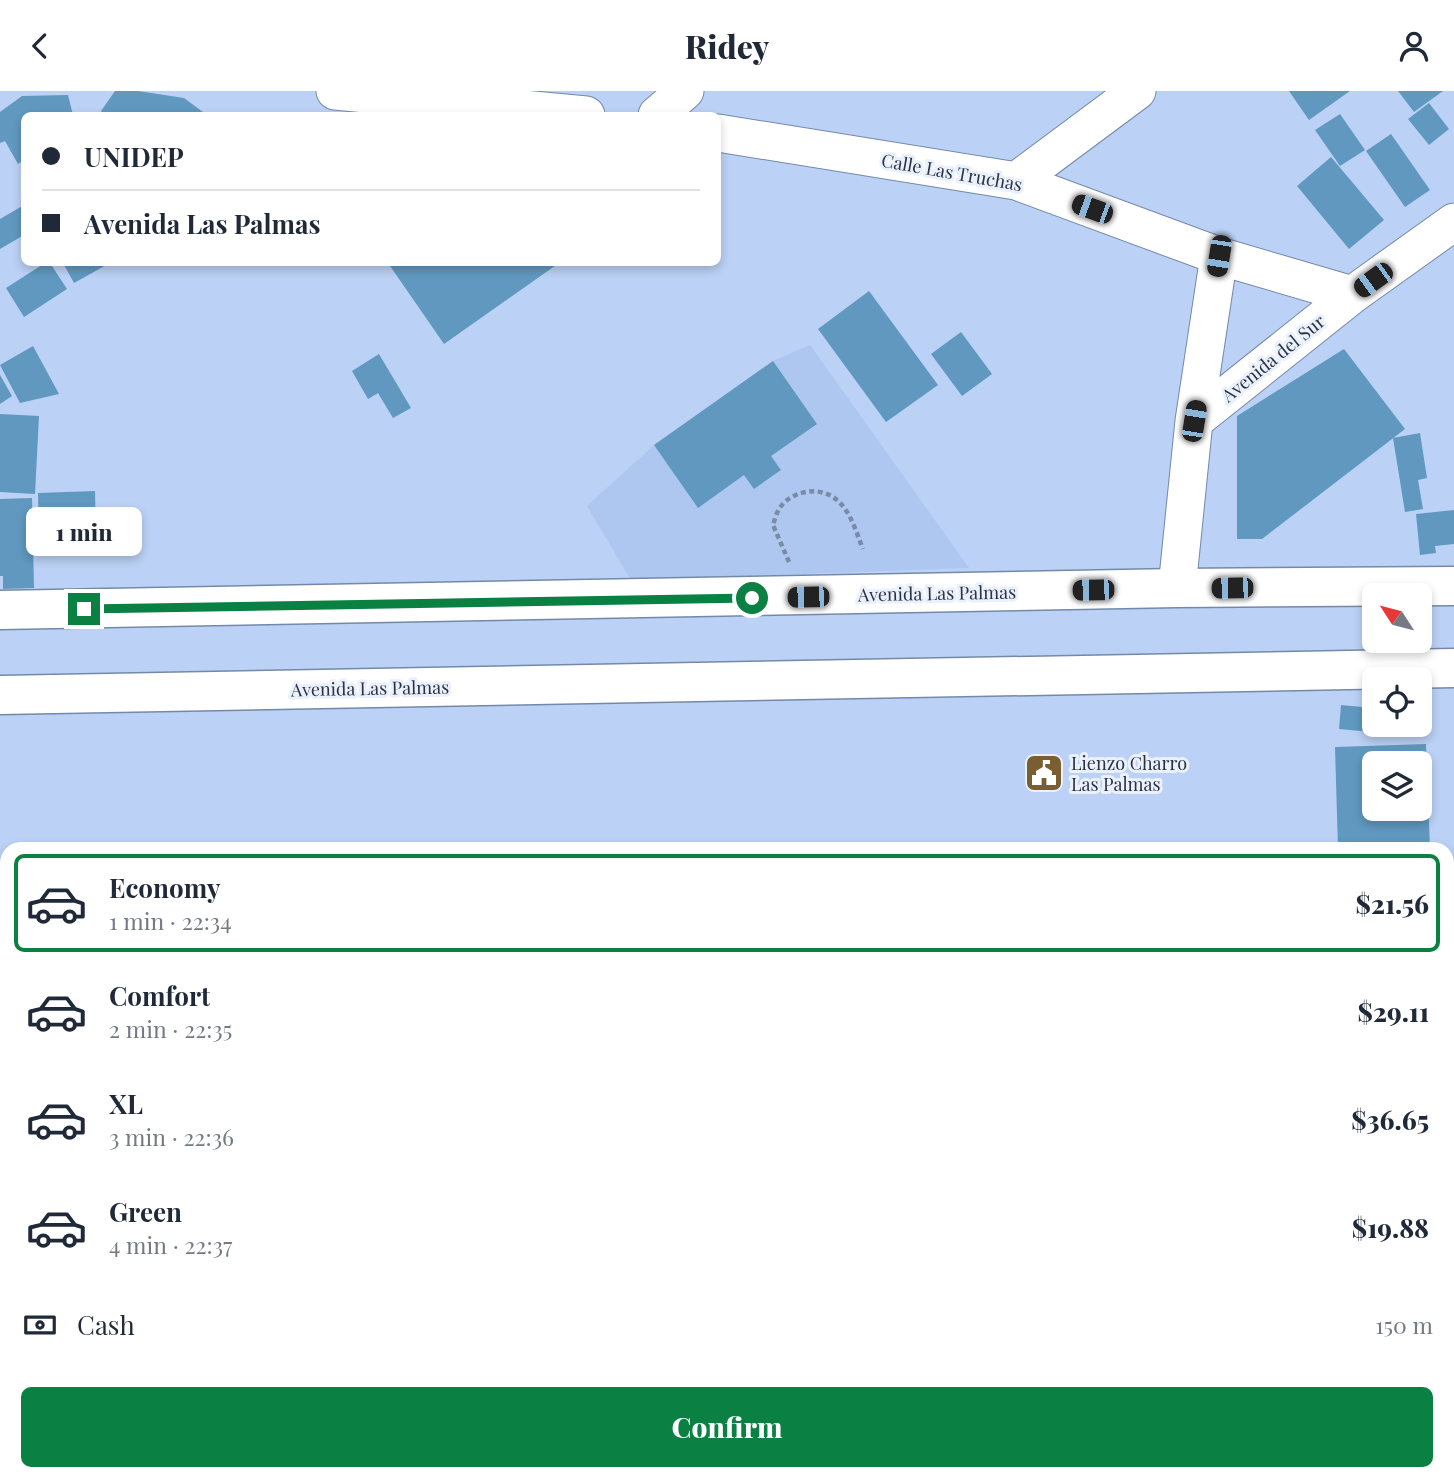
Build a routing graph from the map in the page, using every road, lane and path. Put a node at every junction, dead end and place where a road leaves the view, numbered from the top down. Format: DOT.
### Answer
graph roads {
  1 [pos="335,91"];
  2 [pos="685,91"];
  3 [pos="1137,91"];
  4 [pos="555,112"];
  5 [pos="660,112"];
  6 [pos="721,133"];
  7 [pos="1016,181"];
  8 [pos="1454,222"];
  9 [pos="1219,256"];
  10 [pos="1352,295"];
  11 [pos="1194,421"];
  12 [pos="863,549"];
  13 [pos="1454,586"];
  14 [pos="1177,588"];
  15 [pos="808,597"];
  16 [pos="0,610"];
  17 [pos="1454,669"];
  18 [pos="0,695"];
  1 -- 4 [label="street"];
  2 -- 5 [label="street"];
  3 -- 7 [label="street"];
  6 -- 7 [label="street, Calle Las Truchas"];
  7 -- 9 [label="street, Calle Las Truchas"];
  8 -- 10 [label="street, Avenida del Sur"];
  9 -- 10 [label="street, Avenida del Sur"];
  9 -- 11 [label="street"];
  10 -- 11 [label="street, Avenida del Sur"];
  11 -- 14 [label="street"];
  12 -- 15 [label="path"];
  13 -- 14 [label="main road, Avenida Las Palmas"];
  14 -- 15 [label="main road, Avenida Las Palmas"];
  15 -- 16 [label="main road, Avenida Las Palmas"];
  17 -- 18 [label="main road, Avenida Las Palmas"];
}
